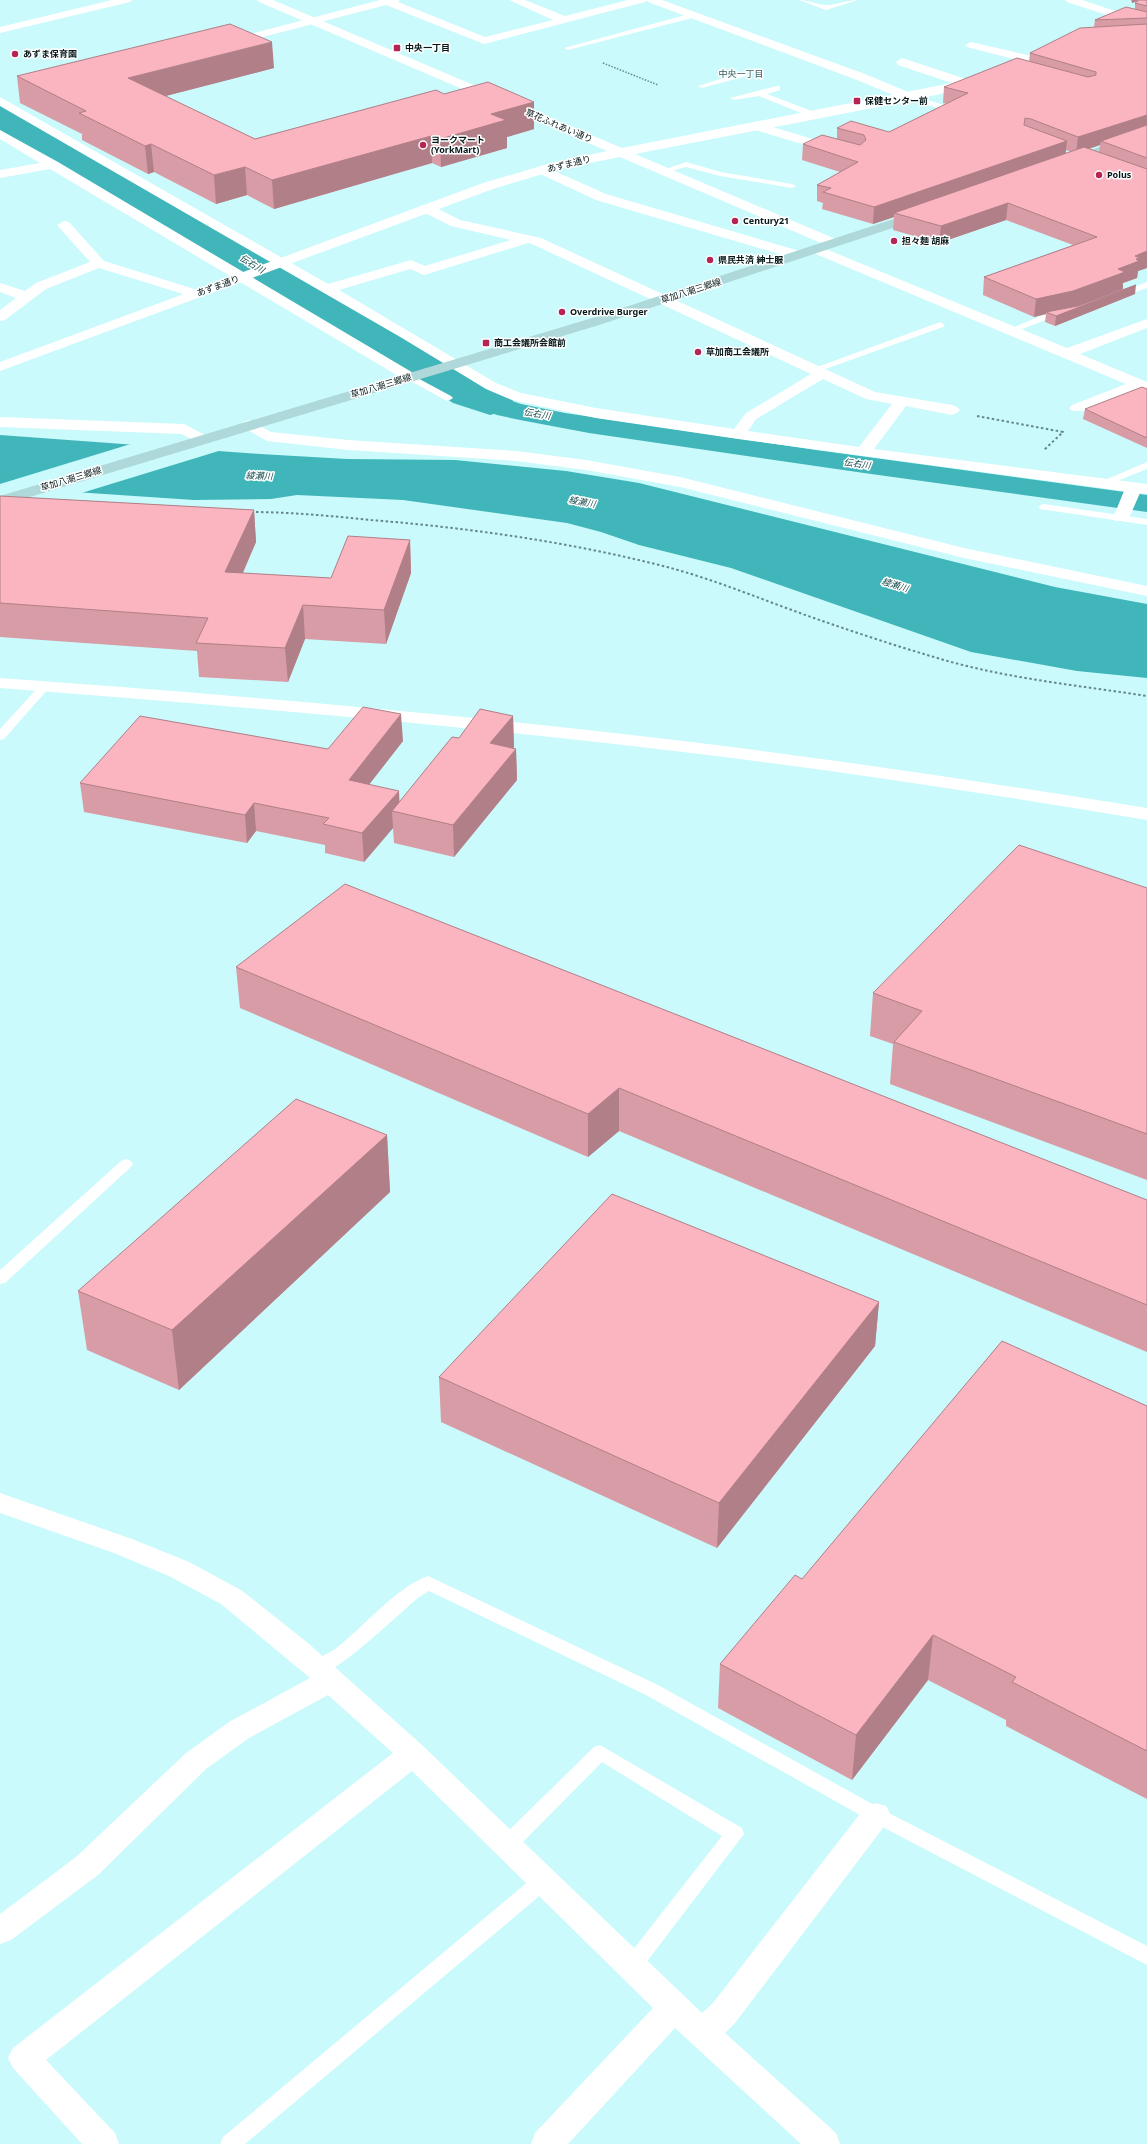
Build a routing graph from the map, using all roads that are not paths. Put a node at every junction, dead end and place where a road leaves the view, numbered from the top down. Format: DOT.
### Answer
graph roads {
  1 [pos="126,0"];
  2 [pos="264,0"];
  3 [pos="515,0"];
  4 [pos="641,0"];
  5 [pos="655,0"];
  6 [pos="803,0"];
  7 [pos="854,0"];
  8 [pos="1071,0"];
  9 [pos="391,1"];
  10 [pos="693,15"];
  11 [pos="564,20"];
  12 [pos="312,21"];
  13 [pos="1107,23"];
  14 [pos="0,30"];
  15 [pos="971,45"];
  16 [pos="214,46"];
  17 [pos="568,48"];
  18 [pos="1045,54"];
  19 [pos="1032,60"];
  20 [pos="902,62"];
  21 [pos="1014,69"];
  22 [pos="743,74"];
  23 [pos="982,80"];
  24 [pos="968,84"];
  25 [pos="702,86"];
  26 [pos="777,88"];
  27 [pos="760,94"];
  28 [pos="15,96"];
  29 [pos="909,97"];
  30 [pos="734,98"];
  31 [pos="0,100"];
  32 [pos="952,109"];
  33 [pos="814,115"];
  34 [pos="756,126"];
  35 [pos="0,134"];
  36 [pos="1147,135"];
  37 [pos="621,152"];
  38 [pos="1066,153"];
  39 [pos="850,154"];
  40 [pos="1080,157"];
  41 [pos="1101,164"];
  42 [pos="53,165"];
  43 [pos="1058,166"];
  44 [pos="543,170"];
  45 [pos="664,171"];
  46 [pos="0,174"];
  47 [pos="792,186"];
  48 [pos="426,208"];
  49 [pos="937,208"];
  50 [pos="64,225"];
  51 [pos="527,239"];
  52 [pos="832,243"];
  53 [pos="816,249"];
  54 [pos="798,255"];
  55 [pos="100,264"];
  56 [pos="278,264"];
  57 [pos="246,276"];
  58 [pos="1147,285"];
  59 [pos="0,287"];
  60 [pos="326,289"];
  61 [pos="196,294"];
  62 [pos="27,297"];
  63 [pos="1110,299"];
  64 [pos="663,300"];
  65 [pos="1073,312"];
  66 [pos="0,317"];
  67 [pos="1147,323"];
  68 [pos="940,325"];
  69 [pos="1012,330"];
  70 [pos="1068,353"];
  71 [pos="450,365"];
  72 [pos="0,367"];
  73 [pos="817,372"];
  74 [pos="414,376"];
  75 [pos="1143,386"];
  76 [pos="448,398"];
  77 [pos="902,401"];
  78 [pos="1077,408"];
  79 [pos="952,410"];
  80 [pos="0,422"];
  81 [pos="249,425"];
  82 [pos="738,434"];
  83 [pos="206,438"];
  84 [pos="863,452"];
  85 [pos="1147,465"];
  86 [pos="1103,483"];
  87 [pos="1138,489"];
  88 [pos="0,500"];
  89 [pos="1044,506"];
  90 [pos="1123,515"];
  91 [pos="1147,522"];
  92 [pos="1147,591"];
  93 [pos="0,683"];
  94 [pos="45,686"];
  95 [pos="0,736"];
  96 [pos="1147,814"];
  97 [pos="126,1164"];
  98 [pos="0,1279"];
  99 [pos="0,1504"];
  100 [pos="323,1675"];
  101 [pos="413,1754"];
  102 [pos="876,1815"];
  103 [pos="507,1845"];
  104 [pos="543,1880"];
  105 [pos="0,1931"];
  106 [pos="1147,1956"];
  107 [pos="632,1966"];
  108 [pos="675,2008"];
  109 [pos="703,2033"];
  110 [pos="103,2144"];
  111 [pos="230,2144"];
  112 [pos="547,2144"];
  113 [pos="824,2144"];
  1 -- 14 [label="street"];
  2 -- 12 [label="street, 草花ふれあい通り"];
  3 -- 11 [label="street"];
  4 -- 11 [label="street"];
  5 -- 10 [label="street"];
  6 -- 7 [label="lane"];
  8 -- 13 [label="street"];
  9 -- 11 [label="street"];
  9 -- 12 [label="street"];
  10 -- 17 [label="lane"];
  10 -- 29 [label="street"];
  12 -- 16 [label="street"];
  12 -- 37 [label="street, 草花ふれあい通り"];
  15 -- 19 [label="street"];
  18 -- 19 [label="street"];
  19 -- 21 [label="street"];
  20 -- 24 [label="street"];
  22 -- 25 [label="lane"];
  23 -- 24 [label="street, あずま通り"];
  24 -- 29 [label="street, あずま通り"];
  26 -- 27 [label="lane"];
  27 -- 30 [label="lane"];
  27 -- 33 [label="lane"];
  28 -- 31 [label="street"];
  29 -- 32 [label="lane"];
  29 -- 33 [label="street, あずま通り"];
  31 -- 56 [label="street"];
  33 -- 34 [label="street, あずま通り"];
  34 -- 37 [label="street, あずま通り"];
  34 -- 39 [label="street"];
  35 -- 42 [label="street"];
  36 -- 40 [label="main road"];
  37 -- 44 [label="street, あずま通り"];
  37 -- 45 [label="street, 草花ふれあい通り"];
  38 -- 40 [label="lane"];
  40 -- 41 [label="street"];
  40 -- 43 [label="main road"];
  42 -- 46 [label="street"];
  42 -- 57 [label="street"];
  44 -- 48 [label="street, あずま通り"];
  44 -- 54 [label="street"];
  45 -- 47 [label="lane"];
  45 -- 52 [label="street, 草花ふれあい通り"];
  48 -- 51 [label="street"];
  48 -- 56 [label="street, あずま通り"];
  49 -- 52 [label="main road, 草加八潮三郷線"];
  50 -- 55 [label="street"];
  51 -- 60 [label="street"];
  51 -- 64 [label="street"];
  52 -- 53 [label="main road, 草加八潮三郷線"];
  53 -- 54 [label="main road, 草加八潮三郷線"];
  53 -- 69 [label="street"];
  54 -- 64 [label="main road, 草加八潮三郷線"];
  55 -- 61 [label="street"];
  55 -- 62 [label="street"];
  56 -- 57 [label="street, あずま通り"];
  56 -- 60 [label="street"];
  57 -- 61 [label="street, あずま通り"];
  57 -- 74 [label="street"];
  58 -- 63 [label="lane"];
  59 -- 62 [label="street"];
  60 -- 71 [label="street"];
  61 -- 72 [label="street, あずま通り"];
  62 -- 66 [label="street"];
  64 -- 71 [label="main road, 草加八潮三郷線"];
  64 -- 73 [label="street"];
  65 -- 69 [label="lane"];
  67 -- 70 [label="street"];
  68 -- 73 [label="lane"];
  69 -- 70 [label="street"];
  70 -- 75 [label="street"];
  71 -- 74 [label="main road, 草加八潮三郷線"];
  71 -- 82 [label="street"];
  73 -- 77 [label="street"];
  73 -- 82 [label="street"];
  74 -- 76 [label="lane"];
  74 -- 81 [label="main road, 草加八潮三郷線"];
  75 -- 78 [label="street"];
  77 -- 79 [label="street"];
  77 -- 84 [label="street"];
  80 -- 83 [label="street"];
  81 -- 83 [label="main road, 草加八潮三郷線"];
  81 -- 92 [label="street"];
  82 -- 84 [label="street"];
  83 -- 88 [label="main road, 草加八潮三郷線"];
  84 -- 86 [label="street"];
  85 -- 86 [label="lane"];
  86 -- 87 [label="street"];
  87 -- 90 [label="street"];
  89 -- 90 [label="lane"];
  90 -- 91 [label="lane"];
  93 -- 94 [label="street"];
  94 -- 95 [label="lane"];
  94 -- 96 [label="street"];
  97 -- 98 [label="lane"];
  99 -- 100 [label="street"];
  100 -- 101 [label="street"];
  100 -- 102 [label="lane"];
  100 -- 105 [label="street"];
  101 -- 103 [label="street"];
  101 -- 110 [label="street"];
  102 -- 106 [label="lane"];
  102 -- 109 [label="street"];
  103 -- 104 [label="street"];
  103 -- 107 [label="lane"];
  104 -- 107 [label="street"];
  104 -- 111 [label="lane"];
  107 -- 108 [label="street"];
  108 -- 109 [label="street"];
  108 -- 112 [label="street"];
  109 -- 113 [label="street"];
}
